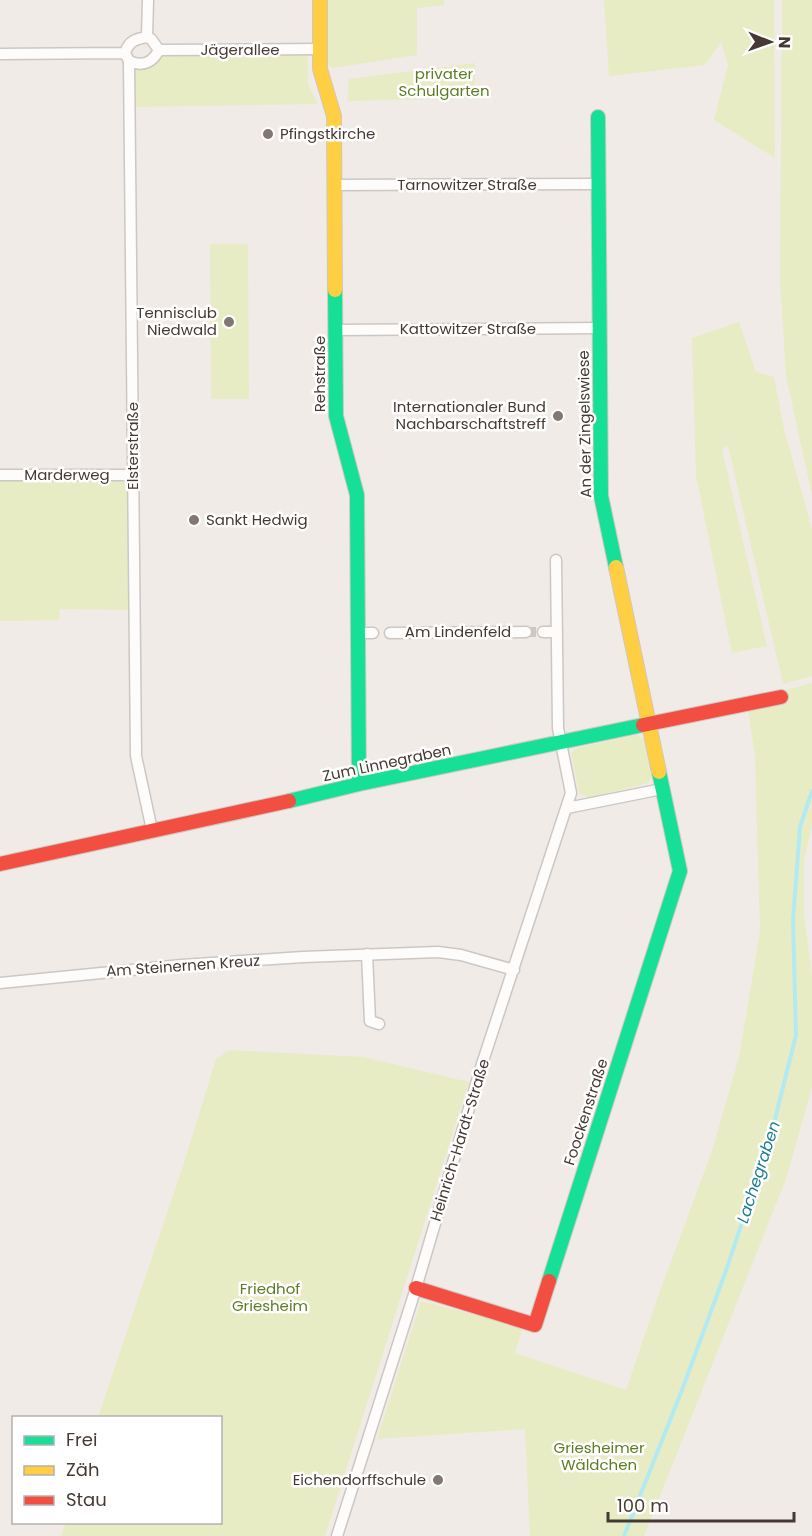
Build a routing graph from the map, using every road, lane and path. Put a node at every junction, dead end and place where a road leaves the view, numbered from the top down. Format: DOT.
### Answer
graph roads {
  1 [pos="148,0"];
  2 [pos="320,0"];
  3 [pos="147,37"];
  4 [pos="159,50"];
  5 [pos="320,50"];
  6 [pos="0,54"];
  7 [pos="127,57"];
  8 [pos="598,117"];
  9 [pos="599,184"];
  10 [pos="335,185"];
  11 [pos="600,328"];
  12 [pos="336,330"];
  13 [pos="0,475"];
  14 [pos="133,475"];
  15 [pos="556,560"];
  16 [pos="526,632"];
  17 [pos="543,632"];
  18 [pos="557,632"];
  19 [pos="358,633"];
  20 [pos="373,633"];
  21 [pos="390,633"];
  22 [pos="781,696"];
  23 [pos="649,725"];
  24 [pos="561,743"];
  25 [pos="359,784"];
  26 [pos="662,789"];
  27 [pos="567,808"];
  28 [pos="152,830"];
  29 [pos="0,864"];
  30 [pos="367,954"];
  31 [pos="514,970"];
  32 [pos="0,983"];
  33 [pos="378,1024"];
  34 [pos="416,1288"];
  35 [pos="337,1536"];
  1 -- 3 [label="street"];
  2 -- 5 [label="street, Rehstraße"];
  3 -- 4 [label="street"];
  3 -- 7 [label="street"];
  4 -- 5 [label="street, Jägerallee"];
  4 -- 7 [label="street"];
  5 -- 10 [label="street, Rehstraße"];
  6 -- 7 [label="street"];
  7 -- 14 [label="street, Elsterstraße"];
  8 -- 9 [label="street, An der Zingelswiese"];
  9 -- 10 [label="street, Tarnowitzer Straße"];
  9 -- 11 [label="street, An der Zingelswiese"];
  10 -- 12 [label="street, Rehstraße"];
  11 -- 12 [label="street, Kattowitzer Straße"];
  11 -- 23 [label="street, An der Zingelswiese"];
  12 -- 19 [label="street, Rehstraße"];
  13 -- 14 [label="street, Marderweg"];
  14 -- 28 [label="street, Elsterstraße"];
  15 -- 18 [label="street"];
  16 -- 21 [label="street, Am Lindenfeld"];
  17 -- 18 [label="street"];
  18 -- 24 [label="street"];
  19 -- 20 [label="street"];
  19 -- 25 [label="street, Rehstraße"];
  22 -- 23 [label="street, Zum Linnegraben"];
  23 -- 24 [label="street, Zum Linnegraben"];
  23 -- 26 [label="street, Foockenstraße"];
  24 -- 25 [label="street, Zum Linnegraben"];
  24 -- 27 [label="street, Heinrich-Hardt-Straße"];
  25 -- 28 [label="street, Zum Linnegraben"];
  26 -- 27 [label="street"];
  26 -- 34 [label="street, Foockenstraße"];
  27 -- 31 [label="street, Heinrich-Hardt-Straße"];
  28 -- 29 [label="street, Zum Linnegraben"];
  30 -- 31 [label="street, Am Steinernen Kreuz"];
  30 -- 32 [label="street, Am Steinernen Kreuz"];
  30 -- 33 [label="street"];
  31 -- 34 [label="street, Heinrich-Hardt-Straße"];
  34 -- 35 [label="street, Heinrich-Hardt-Straße"];
}
